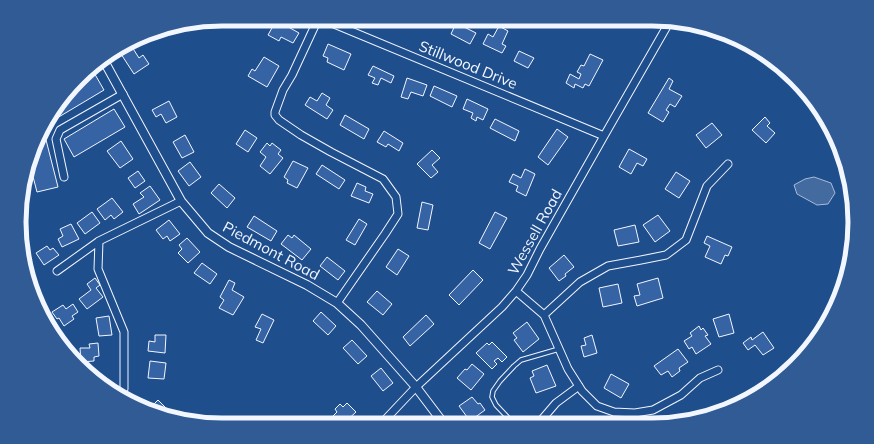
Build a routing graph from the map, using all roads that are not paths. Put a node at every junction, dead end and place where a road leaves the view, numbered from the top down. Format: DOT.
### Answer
graph roads {
  1 [pos="315,26"];
  2 [pos="339,26"];
  3 [pos="667,26"];
  4 [pos="106,64"];
  5 [pos="123,94"];
  6 [pos="604,136"];
  7 [pos="728,164"];
  8 [pos="64,177"];
  9 [pos="181,201"];
  10 [pos="99,241"];
  11 [pos="57,271"];
  12 [pos="516,291"];
  13 [pos="337,303"];
  14 [pos="544,315"];
  15 [pos="559,349"];
  16 [pos="718,370"];
  17 [pos="579,386"];
  18 [pos="416,387"];
  19 [pos="124,389"];
  20 [pos="387,418"];
  21 [pos="439,418"];
  22 [pos="508,418"];
  23 [pos="543,418"];
  1 -- 13 [label="street"];
  2 -- 6 [label="street, Stillwood Drive"];
  3 -- 6 [label="street, Wessell Road"];
  4 -- 5 [label="street, Piedmont Road"];
  5 -- 8 [label="street"];
  5 -- 9 [label="street, Piedmont Road"];
  6 -- 12 [label="street, Wessell Road"];
  7 -- 14 [label="street"];
  9 -- 10 [label="street"];
  9 -- 13 [label="street, Piedmont Road"];
  10 -- 11 [label="street"];
  10 -- 19 [label="street"];
  12 -- 14 [label="street"];
  12 -- 18 [label="street, Wessell Road"];
  13 -- 18 [label="street, Piedmont Road"];
  14 -- 15 [label="street"];
  15 -- 17 [label="street"];
  15 -- 22 [label="lane"];
  16 -- 17 [label="street"];
  17 -- 23 [label="street"];
  18 -- 20 [label="street, Wessell Road"];
  18 -- 21 [label="street, Piedmont Road"];
}
